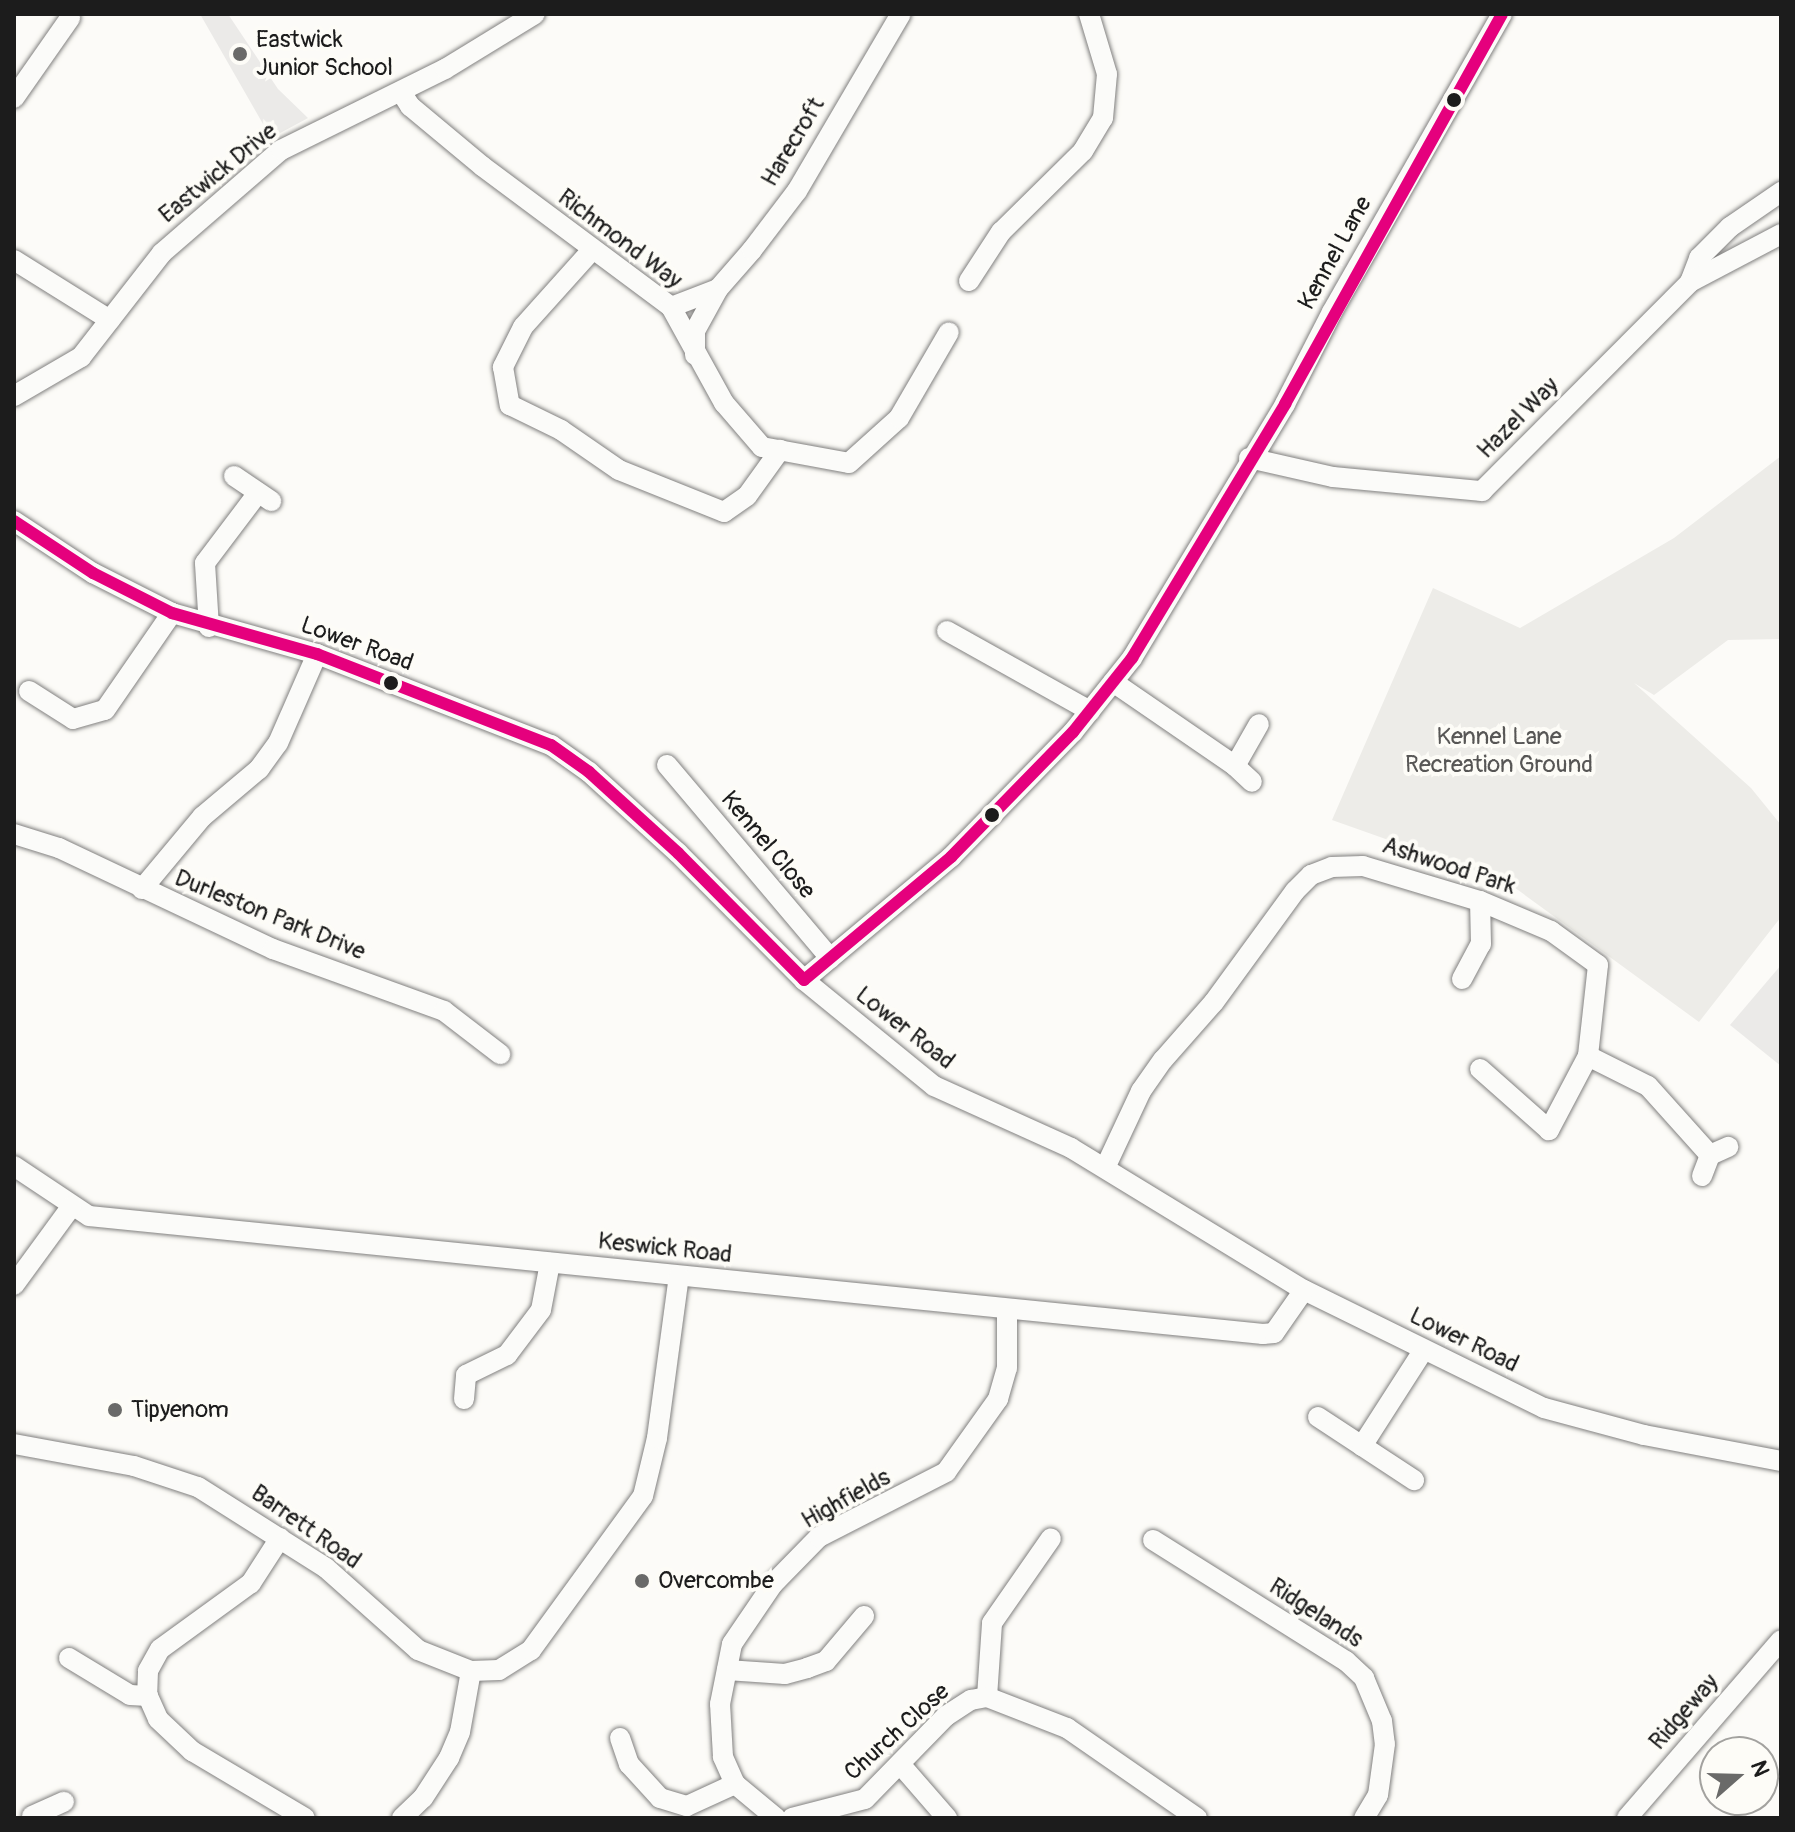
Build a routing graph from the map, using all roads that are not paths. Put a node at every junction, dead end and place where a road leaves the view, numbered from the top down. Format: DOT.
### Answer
graph roads {
  1 [pos="535,14"];
  2 [pos="901,14"];
  3 [pos="1089,14"];
  4 [pos="1502,14"];
  5 [pos="70,18"];
  6 [pos="401,92"];
  7 [pos="14,98"];
  8 [pos="1781,192"];
  9 [pos="1781,234"];
  10 [pos="592,250"];
  11 [pos="14,260"];
  12 [pos="969,281"];
  13 [pos="1690,282"];
  14 [pos="718,289"];
  15 [pos="671,307"];
  16 [pos="110,320"];
  17 [pos="949,332"];
  18 [pos="695,355"];
  19 [pos="14,396"];
  20 [pos="780,450"];
  21 [pos="1249,458"];
  22 [pos="234,476"];
  23 [pos="14,521"];
  24 [pos="172,613"];
  25 [pos="209,627"];
  26 [pos="947,631"];
  27 [pos="317,654"];
  28 [pos="1113,682"];
  29 [pos="29,691"];
  30 [pos="1090,711"];
  31 [pos="1259,724"];
  32 [pos="667,765"];
  33 [pos="1235,766"];
  34 [pos="1252,782"];
  35 [pos="14,834"];
  36 [pos="142,889"];
  37 [pos="1480,901"];
  38 [pos="830,958"];
  39 [pos="1462,979"];
  40 [pos="804,980"];
  41 [pos="500,1054"];
  42 [pos="1588,1056"];
  43 [pos="1480,1069"];
  44 [pos="14,1166"];
  45 [pos="1105,1168"];
  46 [pos="1702,1176"];
  47 [pos="71,1207"];
  48 [pos="550,1263"];
  49 [pos="679,1276"];
  50 [pos="14,1285"];
  51 [pos="1304,1290"];
  52 [pos="1007,1309"];
  53 [pos="1423,1351"];
  54 [pos="461,1385"];
  55 [pos="1318,1417"];
  56 [pos="14,1444"];
  57 [pos="1362,1446"];
  58 [pos="1781,1461"];
  59 [pos="1414,1480"];
  60 [pos="280,1538"];
  61 [pos="1051,1538"];
  62 [pos="1153,1540"];
  63 [pos="864,1616"];
  64 [pos="1781,1640"];
  65 [pos="69,1658"];
  66 [pos="727,1670"];
  67 [pos="471,1671"];
  68 [pos="148,1696"];
  69 [pos="987,1697"];
  70 [pos="620,1738"];
  71 [pos="900,1764"];
  72 [pos="735,1784"];
  73 [pos="64,1802"];
  74 [pos="26,1814"];
  75 [pos="305,1818"];
  76 [pos="402,1818"];
  77 [pos="776,1818"];
  78 [pos="792,1818"];
  79 [pos="947,1818"];
  80 [pos="1197,1818"];
  81 [pos="1364,1818"];
  82 [pos="1627,1818"];
  1 -- 6 [label="street, Eastwick Drive"];
  2 -- 14 [label="street, Harecroft"];
  3 -- 12 [label="street"];
  4 -- 21 [label="street, Kennel Lane"];
  5 -- 7 [label="street"];
  6 -- 10 [label="street, Richmond Way"];
  6 -- 16 [label="street, Eastwick Drive"];
  8 -- 13 [label="street, Hazel Way"];
  9 -- 13 [label="street, Hazel Way"];
  10 -- 15 [label="street, Richmond Way"];
  10 -- 20 [label="street"];
  11 -- 16 [label="street"];
  13 -- 21 [label="street, Hazel Way"];
  14 -- 15 [label="street"];
  14 -- 18 [label="street, Harecroft"];
  15 -- 18 [label="street, Richmond Way"];
  16 -- 19 [label="street, Eastwick Drive"];
  17 -- 20 [label="street, Richmond Way"];
  18 -- 20 [label="street, Richmond Way"];
  21 -- 28 [label="street, Kennel Lane"];
  22 -- 25 [label="street"];
  23 -- 24 [label="street, Lower Road"];
  24 -- 25 [label="street, Lower Road"];
  24 -- 29 [label="street"];
  25 -- 27 [label="street, Lower Road"];
  26 -- 30 [label="street"];
  27 -- 36 [label="street"];
  27 -- 40 [label="street, Lower Road"];
  28 -- 30 [label="street, Kennel Lane"];
  28 -- 33 [label="street"];
  30 -- 38 [label="street, Kennel Lane"];
  31 -- 33 [label="street"];
  32 -- 38 [label="street, Kennel Close"];
  33 -- 34 [label="street"];
  35 -- 36 [label="street, Durleston Park Drive"];
  36 -- 41 [label="street, Durleston Park Drive"];
  37 -- 39 [label="street"];
  37 -- 42 [label="street, Ashwood Park"];
  37 -- 45 [label="street, Ashwood Park"];
  38 -- 40 [label="street, Kennel Lane"];
  40 -- 45 [label="street, Lower Road"];
  42 -- 43 [label="street, Ashwood Park"];
  42 -- 46 [label="street"];
  44 -- 47 [label="street, Keswick Road"];
  45 -- 51 [label="street, Lower Road"];
  47 -- 48 [label="street, Keswick Road"];
  47 -- 50 [label="street"];
  48 -- 49 [label="street, Keswick Road"];
  48 -- 54 [label="street"];
  49 -- 52 [label="street, Keswick Road"];
  49 -- 67 [label="street, Barrett Road"];
  51 -- 52 [label="street, Keswick Road"];
  51 -- 53 [label="street, Lower Road"];
  52 -- 66 [label="street, Highfields"];
  53 -- 57 [label="street"];
  53 -- 58 [label="street, Lower Road"];
  55 -- 57 [label="street"];
  56 -- 60 [label="street, Barrett Road"];
  57 -- 59 [label="street"];
  60 -- 67 [label="street, Barrett Road"];
  60 -- 68 [label="street"];
  61 -- 69 [label="street"];
  62 -- 81 [label="street, Ridgelands"];
  63 -- 66 [label="street"];
  64 -- 82 [label="street, Ridgeway"];
  65 -- 68 [label="street"];
  66 -- 72 [label="street, Highfields"];
  67 -- 76 [label="street"];
  68 -- 75 [label="street"];
  69 -- 71 [label="street, Church Close"];
  69 -- 80 [label="street, Church Close"];
  70 -- 72 [label="street"];
  71 -- 78 [label="street, Church Close"];
  71 -- 79 [label="street"];
  72 -- 77 [label="street"];
  73 -- 74 [label="street"];
}
